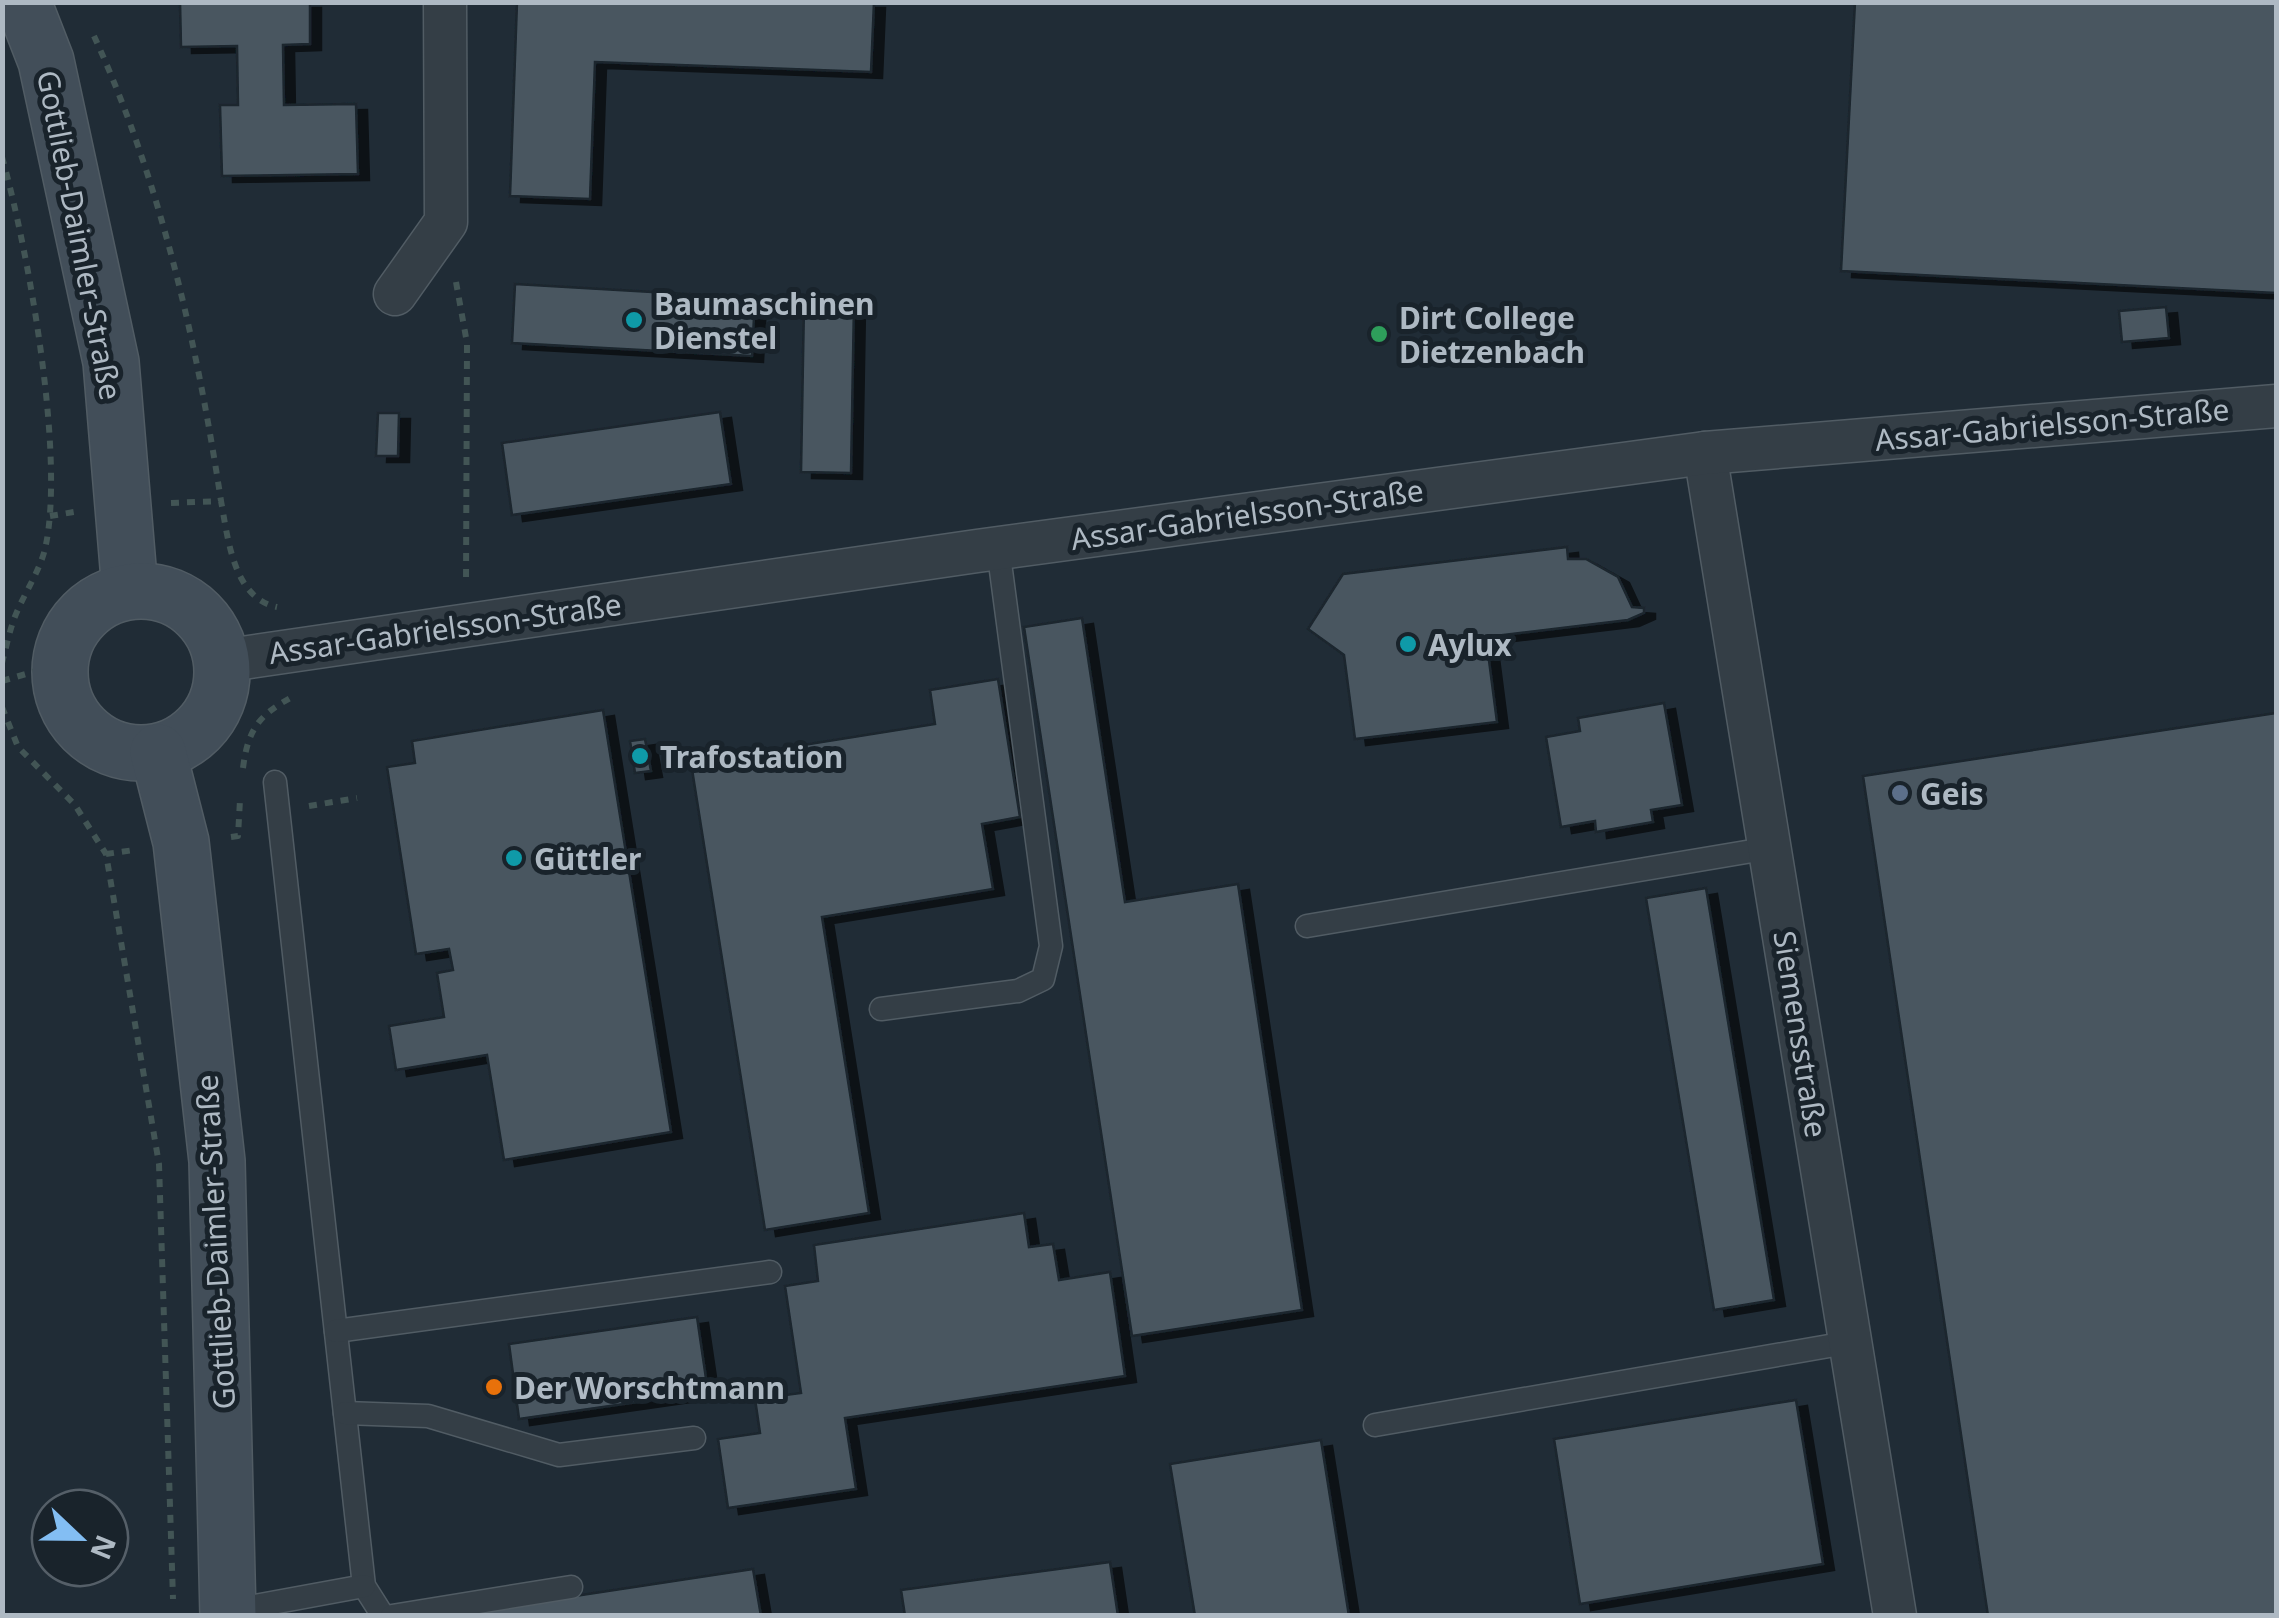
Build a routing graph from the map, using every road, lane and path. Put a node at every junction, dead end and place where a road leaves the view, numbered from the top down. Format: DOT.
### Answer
graph roads {
  1 [pos="23,2"];
  2 [pos="446,2"];
  3 [pos="92,31"];
  4 [pos="2,157"];
  5 [pos="446,222"];
  6 [pos="395,294"];
  7 [pos="2276,406"];
  8 [pos="1705,453"];
  9 [pos="220,501"];
  10 [pos="124,504"];
  11 [pos="50,516"];
  12 [pos="998,548"];
  13 [pos="130,592"];
  14 [pos="466,624"];
  15 [pos="314,646"];
  16 [pos="222,661"];
  17 [pos="2,663"];
  18 [pos="60,664"];
  19 [pos="2,680"];
  20 [pos="2,707"];
  21 [pos="158,752"];
  22 [pos="242,779"];
  23 [pos="275,782"];
  24 [pos="240,794"];
  25 [pos="357,798"];
  26 [pos="277,812"];
  27 [pos="182,842"];
  28 [pos="1770,848"];
  29 [pos="106,854"];
  30 [pos="1307,926"];
  31 [pos="881,1009"];
  32 [pos="770,1272"];
  33 [pos="336,1332"];
  34 [pos="1852,1342"];
  35 [pos="345,1413"];
  36 [pos="1375,1424"];
  37 [pos="694,1438"];
  38 [pos="364,1586"];
  39 [pos="571,1587"];
  40 [pos="228,1613"];
  41 [pos="174,1616"];
  42 [pos="382,1616"];
  43 [pos="392,1616"];
  44 [pos="1894,1616"];
  1 -- 10 [label="street, Gottlieb-Daimler-Straße"];
  2 -- 5 [label="street"];
  3 -- 9 [label="path"];
  4 -- 11 [label="path"];
  5 -- 6 [label="street"];
  5 -- 14 [label="path"];
  7 -- 8 [label="street, Assar-Gabrielsson-Straße"];
  8 -- 12 [label="street, Assar-Gabrielsson-Straße"];
  8 -- 28 [label="street, Siemensstraße"];
  9 -- 10 [label="path"];
  9 -- 15 [label="path"];
  10 -- 11 [label="path"];
  10 -- 13 [label="street, Gottlieb-Daimler-Straße"];
  11 -- 17 [label="path"];
  12 -- 14 [label="street, Assar-Gabrielsson-Straße"];
  12 -- 31 [label="lane"];
  13 -- 16 [label="street"];
  13 -- 18 [label="street"];
  14 -- 15 [label="street, Assar-Gabrielsson-Straße"];
  15 -- 16 [label="street, Assar-Gabrielsson-Straße"];
  15 -- 22 [label="path"];
  16 -- 21 [label="street"];
  18 -- 19 [label="path"];
  18 -- 21 [label="street"];
  20 -- 29 [label="path"];
  21 -- 27 [label="street, Gottlieb-Daimler-Straße"];
  23 -- 26 [label="lane"];
  24 -- 27 [label="path"];
  25 -- 26 [label="path"];
  26 -- 33 [label="lane"];
  27 -- 29 [label="path"];
  27 -- 40 [label="street, Gottlieb-Daimler-Straße"];
  28 -- 30 [label="lane"];
  28 -- 34 [label="street, Siemensstraße"];
  29 -- 41 [label="path"];
  32 -- 33 [label="lane"];
  33 -- 35 [label="lane"];
  34 -- 36 [label="lane"];
  34 -- 44 [label="street, Siemensstraße"];
  35 -- 37 [label="lane"];
  35 -- 38 [label="lane"];
  38 -- 40 [label="lane"];
  38 -- 42 [label="lane"];
  39 -- 43 [label="lane"];
}
